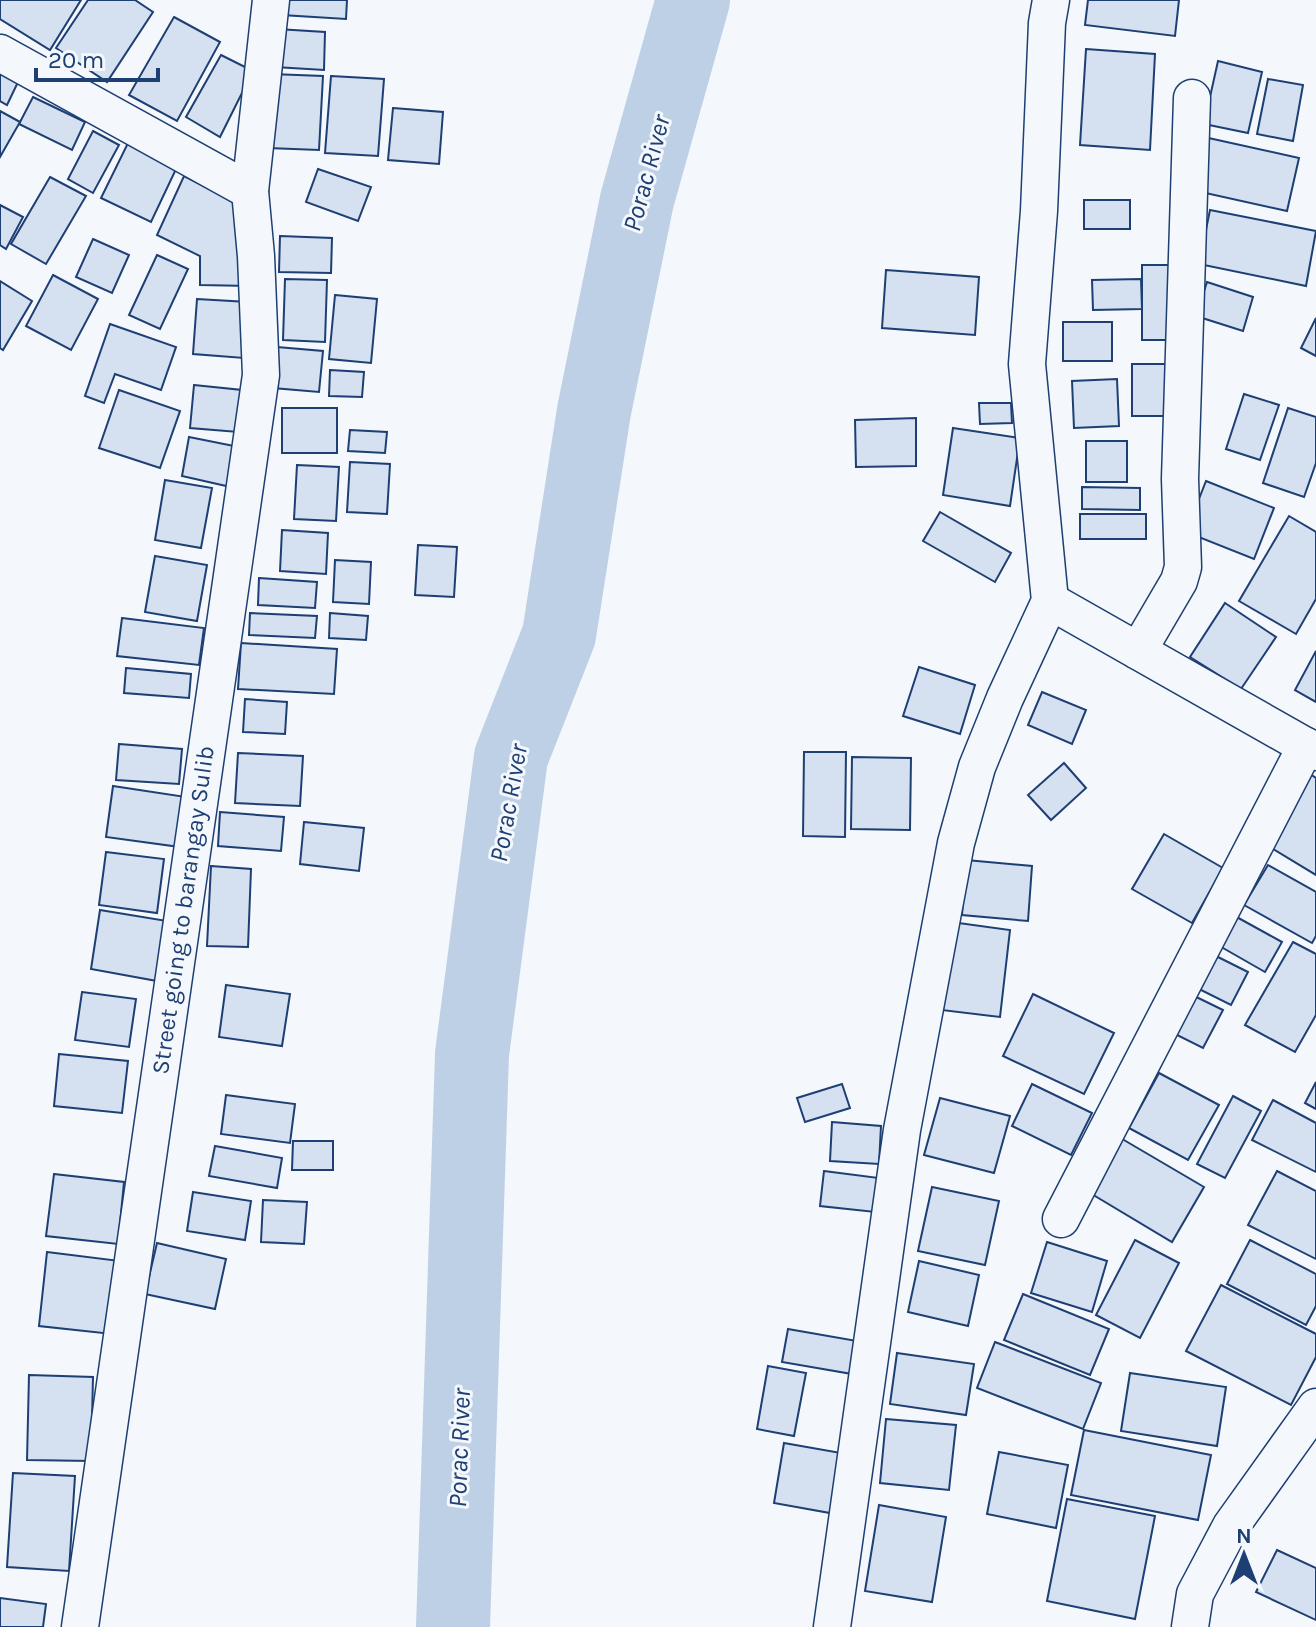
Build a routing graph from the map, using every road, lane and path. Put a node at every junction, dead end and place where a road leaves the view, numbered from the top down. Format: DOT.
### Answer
graph roads {
  1 [pos="271,0"];
  2 [pos="1051,0"];
  3 [pos="0,53"];
  4 [pos="1192,98"];
  5 [pos="250,191"];
  6 [pos="1050,601"];
  7 [pos="1138,651"];
  8 [pos="1311,749"];
  9 [pos="1061,1219"];
  10 [pos="1316,1407"];
  11 [pos="80,1627"];
  12 [pos="832,1627"];
  13 [pos="1190,1627"];
  1 -- 5 [label="street, Street going to barangay Sulib"];
  2 -- 6 [label="street"];
  3 -- 5 [label="street"];
  4 -- 7 [label="street"];
  5 -- 11 [label="street, Street going to barangay Sulib"];
  6 -- 7 [label="street"];
  6 -- 12 [label="street"];
  7 -- 8 [label="street"];
  8 -- 9 [label="street"];
  10 -- 13 [label="street"];
}
